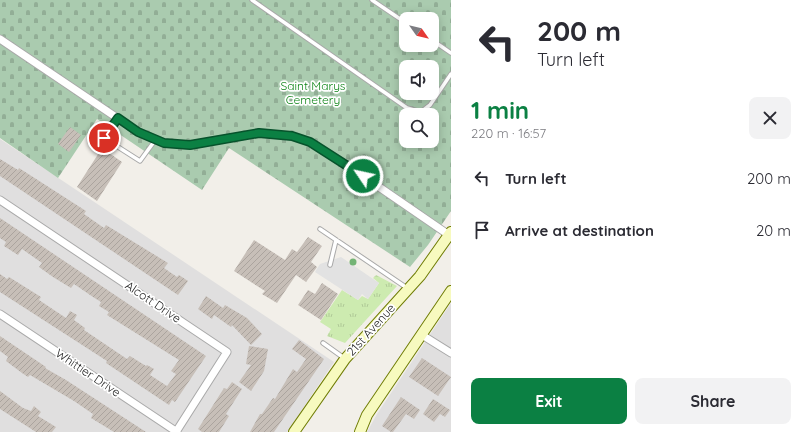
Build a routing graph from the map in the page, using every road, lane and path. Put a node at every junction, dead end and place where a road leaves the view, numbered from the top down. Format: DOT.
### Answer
graph roads {
  1 [pos="252,0"];
  2 [pos="372,0"];
  3 [pos="399,18"];
  4 [pos="0,39"];
  5 [pos="439,45"];
  6 [pos="451,53"];
  7 [pos="451,74"];
  8 [pos="118,118"];
  9 [pos="156,140"];
  10 [pos="0,200"];
  11 [pos="320,229"];
  12 [pos="450,234"];
  13 [pos="336,240"];
  14 [pos="330,265"];
  15 [pos="408,289"];
  16 [pos="451,291"];
  17 [pos="0,314"];
  18 [pos="422,335"];
  19 [pos="323,343"];
  20 [pos="451,353"];
  21 [pos="345,359"];
  22 [pos="176,432"];
  23 [pos="294,432"];
  24 [pos="360,432"];
  1 -- 7 [label="lane"];
  2 -- 3 [label="lane"];
  4 -- 8 [label="street"];
  5 -- 6 [label="lane"];
  8 -- 9 [label="street"];
  8 -- 9 [label="lane"];
  9 -- 12 [label="street"];
  10 -- 22 [label="street, Alcott Drive"];
  11 -- 13 [label="lane"];
  12 -- 15 [label="street, 21st Avenue"];
  13 -- 14 [label="lane"];
  13 -- 15 [label="lane"];
  15 -- 21 [label="street, 21st Avenue"];
  16 -- 18 [label="street"];
  17 -- 22 [label="street, Whittier Drive"];
  18 -- 20 [label="street"];
  18 -- 24 [label="street"];
  19 -- 21 [label="lane"];
  21 -- 23 [label="street, 21st Avenue"];
}
